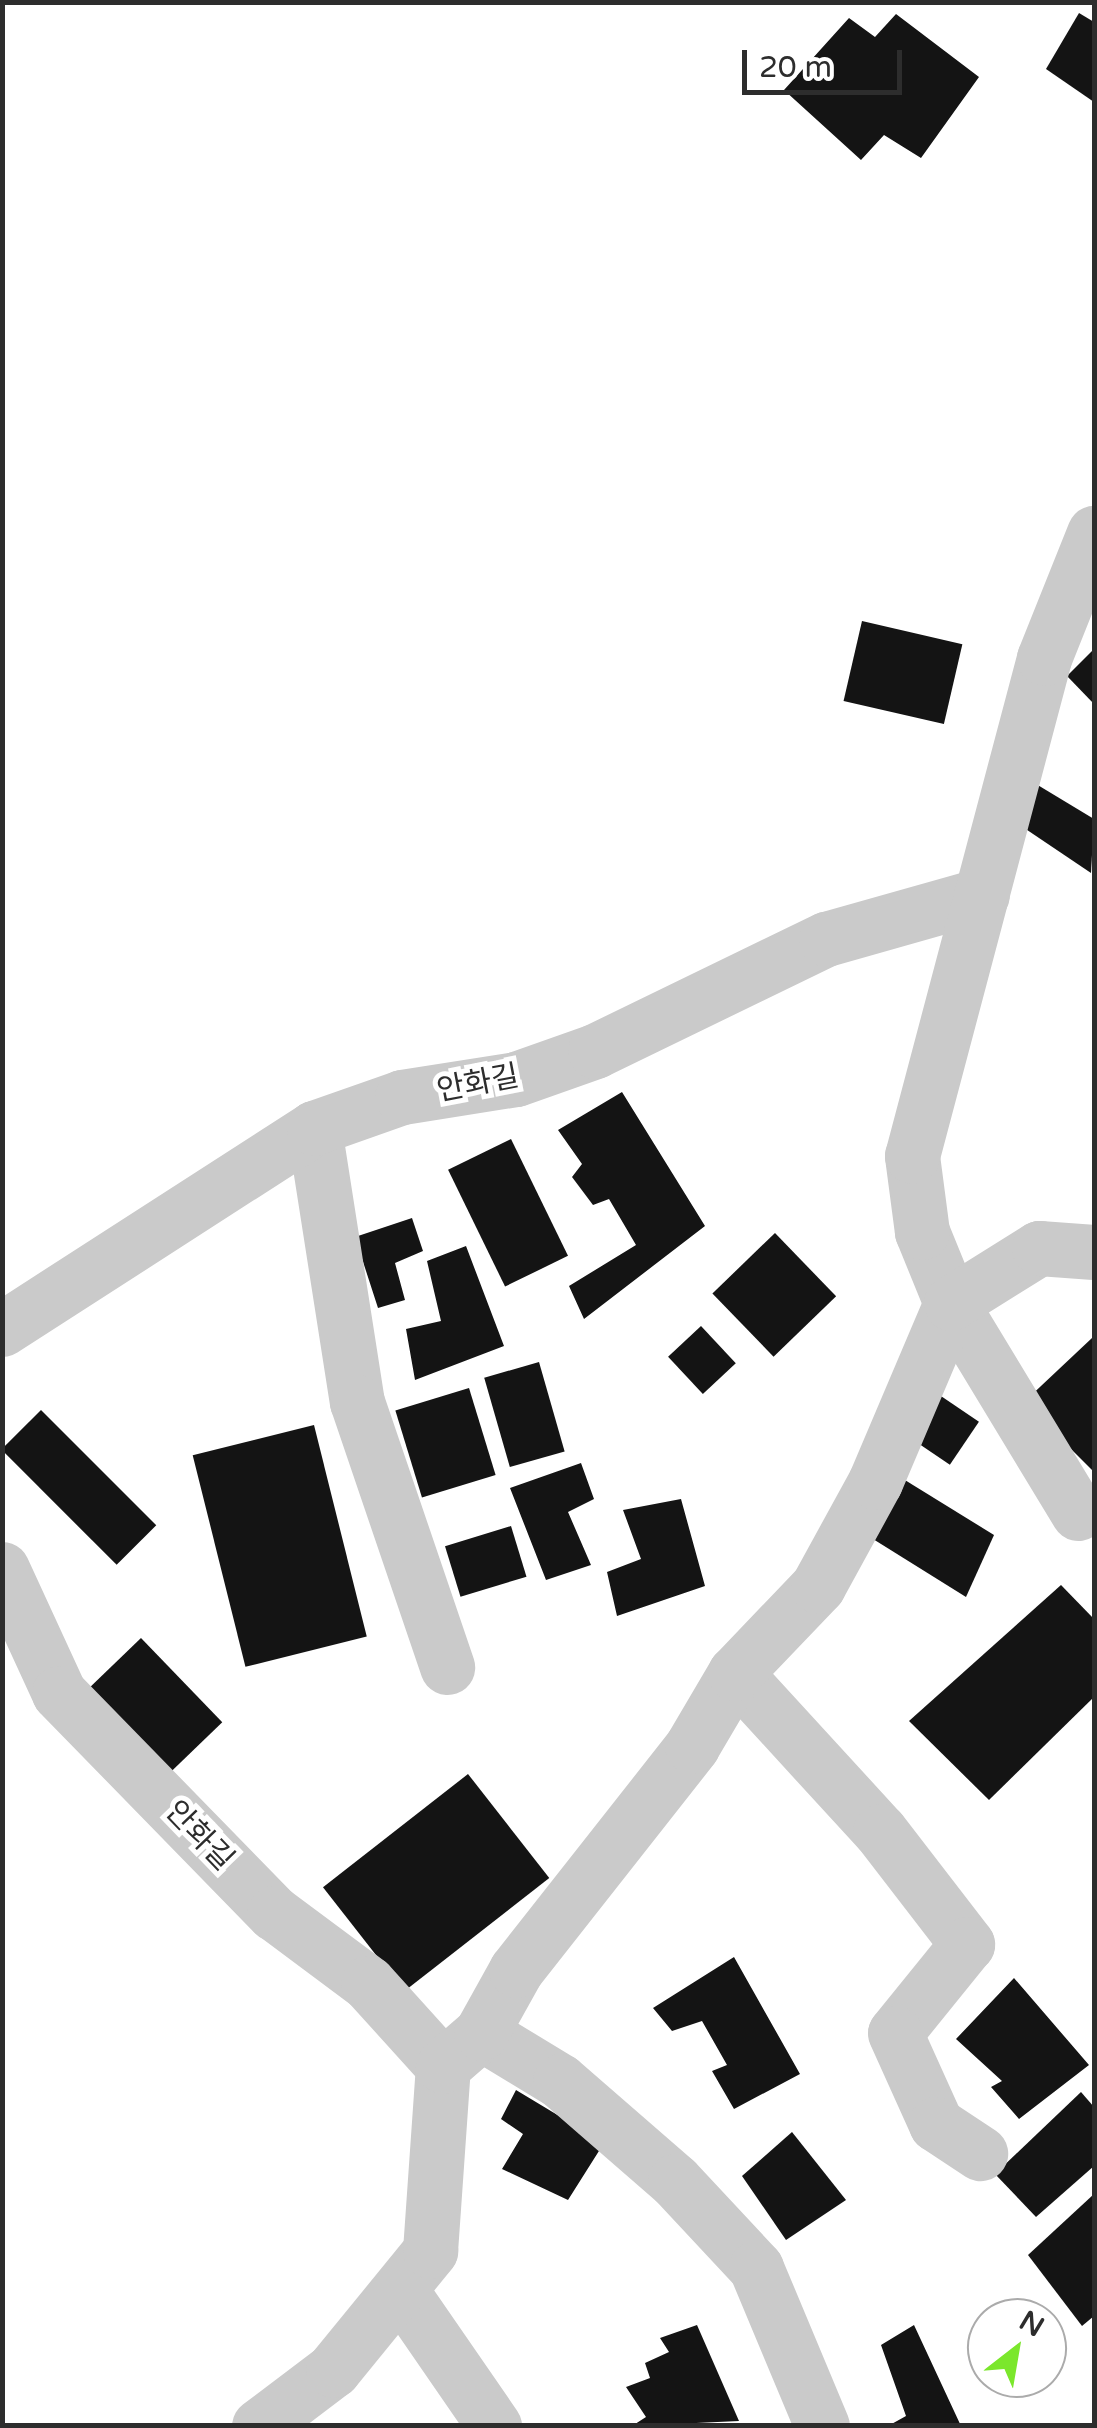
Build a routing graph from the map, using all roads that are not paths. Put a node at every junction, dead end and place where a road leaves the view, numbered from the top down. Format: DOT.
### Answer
graph roads {
  1 [pos="1094,533"];
  2 [pos="982,895"];
  3 [pos="314,1128"];
  4 [pos="1094,1252"];
  5 [pos="952,1303"];
  6 [pos="2,1329"];
  7 [pos="1078,1513"];
  8 [pos="2,1569"];
  9 [pos="447,1666"];
  10 [pos="735,1674"];
  11 [pos="462,2050"];
  12 [pos="980,2153"];
  13 [pos="401,2291"];
  14 [pos="259,2426"];
  15 [pos="494,2426"];
  16 [pos="822,2426"];
  1 -- 2 [label="street"];
  2 -- 3 [label="street, 안화길"];
  2 -- 5 [label="street"];
  3 -- 6 [label="street, 안화길"];
  3 -- 9 [label="street"];
  4 -- 5 [label="street"];
  5 -- 7 [label="street"];
  5 -- 10 [label="street"];
  8 -- 11 [label="street, 안화길"];
  10 -- 11 [label="street"];
  10 -- 12 [label="street"];
  11 -- 13 [label="street"];
  11 -- 16 [label="street, 안화길"];
  13 -- 14 [label="street"];
  13 -- 15 [label="street"];
}
